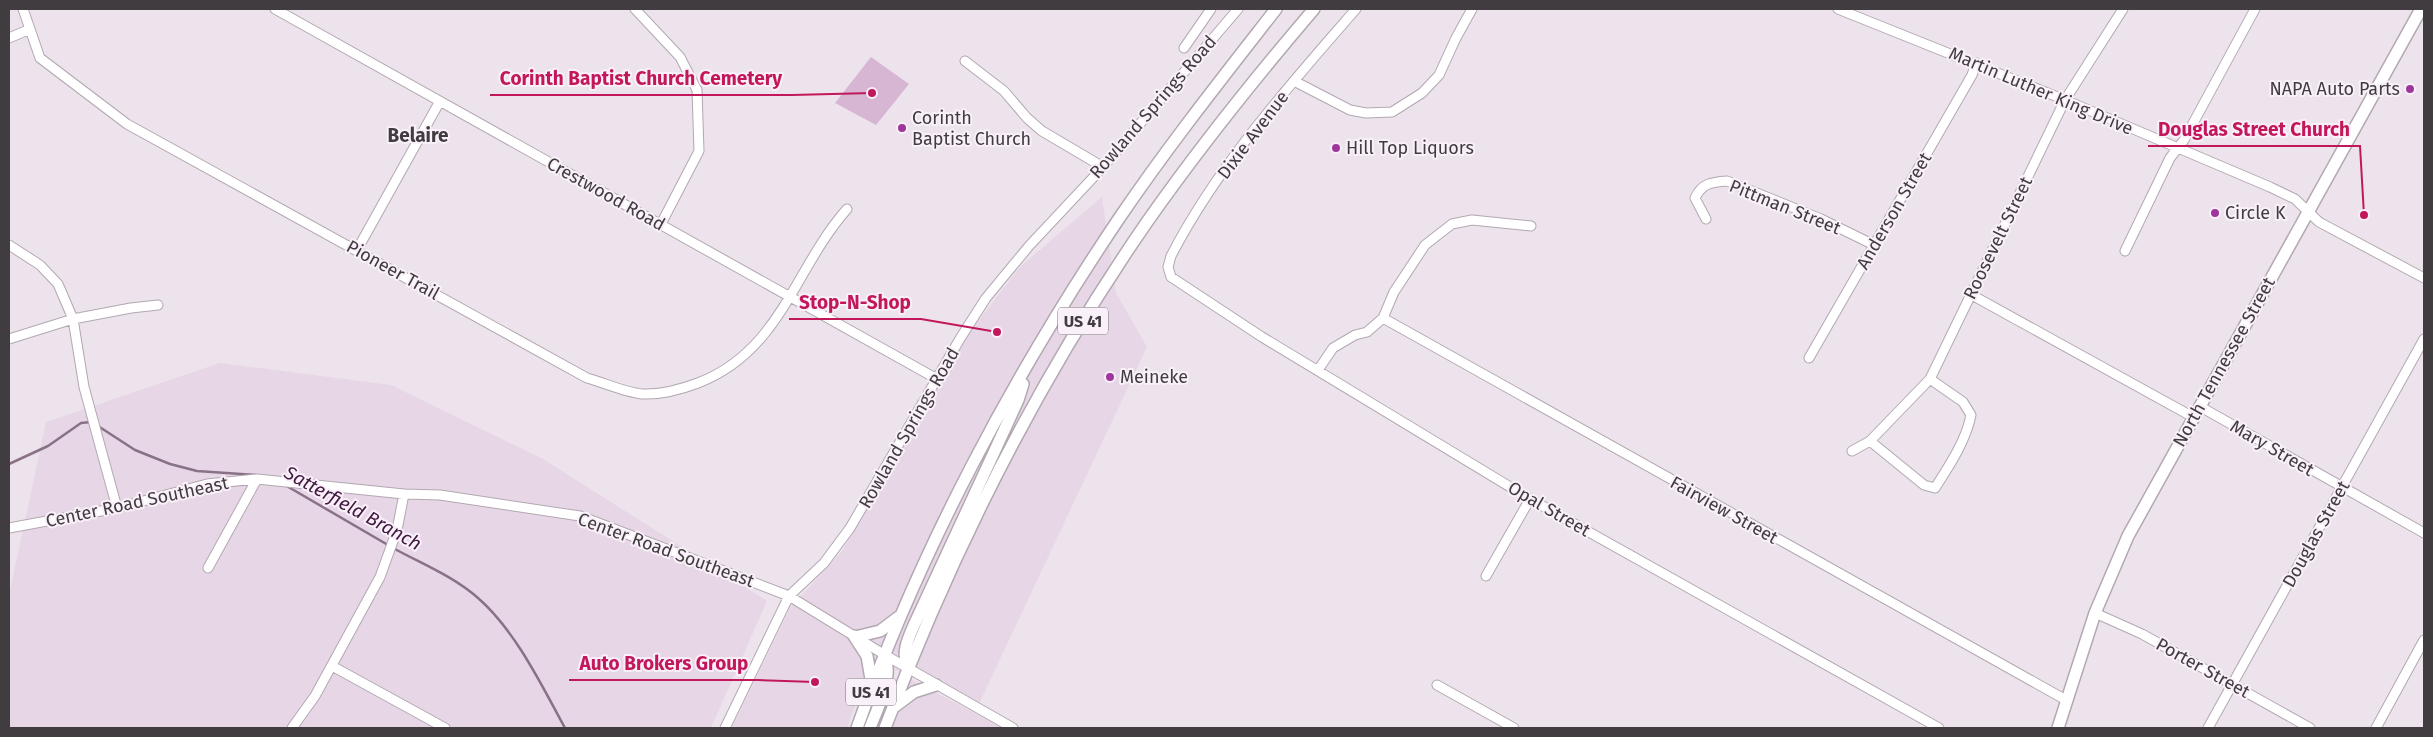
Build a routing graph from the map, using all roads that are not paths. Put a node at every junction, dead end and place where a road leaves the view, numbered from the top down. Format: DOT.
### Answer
graph roads {
  1 [pos="23,9"];
  2 [pos="275,9"];
  3 [pos="635,9"];
  4 [pos="1211,9"];
  5 [pos="1238,9"];
  6 [pos="1276,9"];
  7 [pos="1314,9"];
  8 [pos="1356,9"];
  9 [pos="1472,9"];
  10 [pos="1838,9"];
  11 [pos="2123,9"];
  12 [pos="2255,9"];
  13 [pos="2421,9"];
  14 [pos="28,30"];
  15 [pos="9,38"];
  16 [pos="1184,48"];
  17 [pos="965,61"];
  18 [pos="1976,63"];
  19 [pos="1294,81"];
  20 [pos="2065,100"];
  21 [pos="440,101"];
  22 [pos="2178,148"];
  23 [pos="1103,166"];
  24 [pos="847,209"];
  25 [pos="2308,212"];
  26 [pos="1706,220"];
  27 [pos="660,224"];
  28 [pos="1531,226"];
  29 [pos="9,245"];
  30 [pos="1874,245"];
  31 [pos="358,250"];
  32 [pos="2125,251"];
  33 [pos="1169,272"];
  34 [pos="2424,278"];
  35 [pos="1970,294"];
  36 [pos="790,299"];
  37 [pos="158,305"];
  38 [pos="1383,318"];
  39 [pos="73,319"];
  40 [pos="9,339"];
  41 [pos="2424,339"];
  42 [pos="1809,358"];
  43 [pos="1318,370"];
  44 [pos="1025,371"];
  45 [pos="937,379"];
  46 [pos="1930,379"];
  47 [pos="2199,406"];
  48 [pos="2193,417"];
  49 [pos="1870,441"];
  50 [pos="1852,451"];
  51 [pos="257,478"];
  52 [pos="2342,488"];
  53 [pos="404,494"];
  54 [pos="1530,499"];
  55 [pos="117,508"];
  56 [pos="9,528"];
  57 [pos="2424,533"];
  58 [pos="208,568"];
  59 [pos="1486,576"];
  60 [pos="789,596"];
  61 [pos="903,613"];
  62 [pos="2094,613"];
  63 [pos="855,636"];
  64 [pos="2424,640"];
  65 [pos="885,655"];
  66 [pos="332,666"];
  67 [pos="908,668"];
  68 [pos="2232,684"];
  69 [pos="936,685"];
  70 [pos="1437,686"];
  71 [pos="872,687"];
  72 [pos="2066,700"];
  73 [pos="892,708"];
  74 [pos="292,728"];
  75 [pos="445,728"];
  76 [pos="725,728"];
  77 [pos="857,728"];
  78 [pos="870,728"];
  79 [pos="885,728"];
  80 [pos="1013,728"];
  81 [pos="1514,728"];
  82 [pos="1939,728"];
  83 [pos="2058,728"];
  84 [pos="2208,728"];
  85 [pos="2310,728"];
  86 [pos="2376,728"];
  1 -- 14 [label="street, Pioneer Trail"];
  2 -- 21 [label="street, Crestwood Road"];
  3 -- 27 [label="street"];
  4 -- 16 [label="street"];
  5 -- 23 [label="street, Rowland Springs Road"];
  6 -- 44 [label="main road, US 41"];
  7 -- 67 [label="main road, US 41"];
  8 -- 19 [label="street, Dixie Avenue"];
  9 -- 19 [label="street"];
  10 -- 18 [label="street, Martin Luther King Drive"];
  11 -- 20 [label="street, Roosevelt Street"];
  12 -- 22 [label="street"];
  13 -- 25 [label="main road, North Tennessee Street"];
  14 -- 15 [label="street"];
  14 -- 31 [label="street, Pioneer Trail"];
  17 -- 23 [label="street"];
  18 -- 20 [label="street, Martin Luther King Drive"];
  18 -- 30 [label="street, Anderson Street"];
  19 -- 33 [label="street, Dixie Avenue"];
  20 -- 22 [label="street, Martin Luther King Drive"];
  20 -- 35 [label="street, Roosevelt Street"];
  21 -- 27 [label="street, Crestwood Road"];
  21 -- 31 [label="street"];
  22 -- 25 [label="street, Martin Luther King Drive"];
  22 -- 32 [label="street"];
  23 -- 45 [label="street, Rowland Springs Road"];
  24 -- 36 [label="street, Pioneer Trail"];
  25 -- 34 [label="street, Martin Luther King Drive"];
  25 -- 47 [label="main road, North Tennessee Street"];
  26 -- 30 [label="street, Pittman Street"];
  27 -- 36 [label="street, Crestwood Road"];
  28 -- 38 [label="street"];
  29 -- 39 [label="street"];
  30 -- 42 [label="street, Anderson Street"];
  31 -- 36 [label="street, Pioneer Trail"];
  33 -- 43 [label="street, Opal Street"];
  35 -- 46 [label="street, Roosevelt Street"];
  35 -- 48 [label="street"];
  36 -- 45 [label="street, Crestwood Road"];
  37 -- 39 [label="street"];
  38 -- 43 [label="street"];
  38 -- 72 [label="street, Fairview Street"];
  39 -- 40 [label="street"];
  39 -- 55 [label="street"];
  41 -- 52 [label="street, Douglas Street"];
  43 -- 54 [label="street, Opal Street"];
  44 -- 61 [label="main road, US 41"];
  44 -- 67 [label="main road"];
  45 -- 60 [label="street, Rowland Springs Road"];
  46 -- 49 [label="street, Roosevelt Street"];
  46 -- 49 [label="street"];
  47 -- 48 [label="main road, North Tennessee Street"];
  47 -- 52 [label="street, Mary Street"];
  48 -- 62 [label="main road, North Tennessee Street"];
  49 -- 50 [label="street, Roosevelt Street"];
  51 -- 53 [label="street, Center Road Southeast"];
  51 -- 55 [label="street, Center Road Southeast"];
  51 -- 58 [label="street"];
  52 -- 57 [label="street, Mary Street"];
  52 -- 68 [label="street, Douglas Street"];
  53 -- 60 [label="street, Center Road Southeast"];
  53 -- 66 [label="street"];
  54 -- 59 [label="street"];
  54 -- 82 [label="street, Opal Street"];
  55 -- 56 [label="street, Center Road Southeast"];
  60 -- 63 [label="street, Center Road Southeast"];
  60 -- 76 [label="street, Rowland Springs Road"];
  61 -- 63 [label="main road"];
  61 -- 65 [label="main road, US 41"];
  62 -- 68 [label="street, Porter Street"];
  62 -- 72 [label="main road, North Tennessee Street"];
  63 -- 65 [label="street, Center Road Southeast"];
  63 -- 71 [label="main road"];
  64 -- 86 [label="street"];
  65 -- 67 [label="street, Center Road Southeast"];
  65 -- 71 [label="main road, US 41"];
  65 -- 78 [label="main road"];
  66 -- 74 [label="street"];
  66 -- 75 [label="street"];
  67 -- 69 [label="street, Center Road Southeast"];
  67 -- 73 [label="main road, US 41"];
  68 -- 84 [label="street, Douglas Street"];
  68 -- 85 [label="street, Porter Street"];
  69 -- 73 [label="main road"];
  69 -- 80 [label="street, Center Road Southeast"];
  70 -- 81 [label="street"];
  71 -- 77 [label="main road, US 41"];
  72 -- 83 [label="main road, North Tennessee Street"];
  73 -- 79 [label="main road, US 41"];
}
